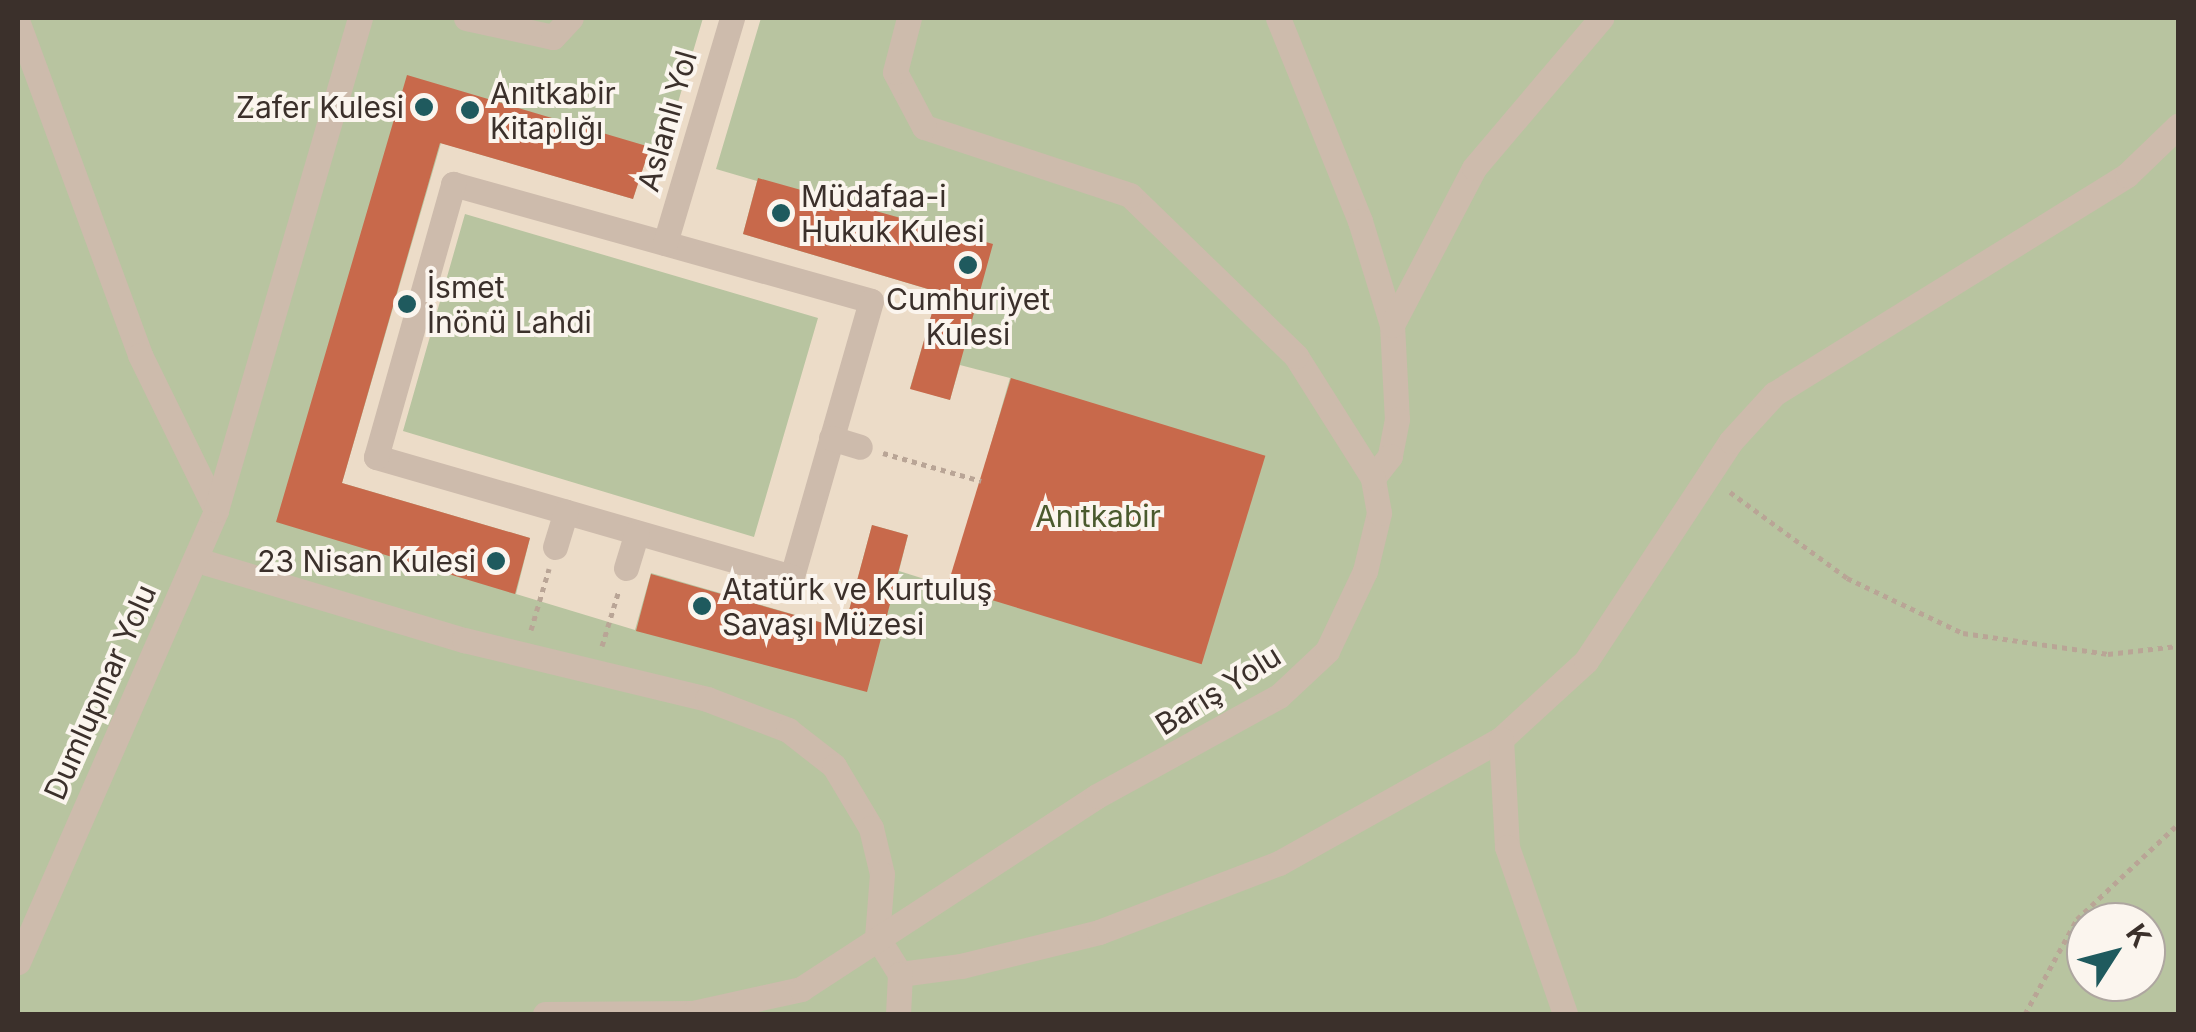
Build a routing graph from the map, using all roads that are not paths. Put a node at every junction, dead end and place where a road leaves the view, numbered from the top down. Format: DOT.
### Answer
graph roads {
  1 [pos="360,18"];
  2 [pos="466,18"];
  3 [pos="571,18"];
  4 [pos="732,18"];
  5 [pos="909,18"];
  6 [pos="1278,18"];
  7 [pos="1601,18"];
  8 [pos="18,23"];
  9 [pos="2178,126"];
  10 [pos="666,243"];
  11 [pos="1392,325"];
  12 [pos="832,438"];
  13 [pos="860,446"];
  14 [pos="1373,478"];
  15 [pos="216,510"];
  16 [pos="566,512"];
  17 [pos="637,533"];
  18 [pos="555,547"];
  19 [pos="197,560"];
  20 [pos="626,568"];
  21 [pos="1501,739"];
  22 [pos="25,925"];
  23 [pos="877,937"];
  24 [pos="18,962"];
  25 [pos="900,974"];
  26 [pos="545,1014"];
  27 [pos="898,1014"];
  28 [pos="1565,1014"];
  1 -- 15 [label="street, Dumlupınar Yolu"];
  2 -- 3 [label="street"];
  4 -- 10 [label="street, Aslanlı Yol"];
  5 -- 14 [label="street, Barış Yolu"];
  6 -- 11 [label="street"];
  7 -- 11 [label="street"];
  8 -- 15 [label="street"];
  9 -- 21 [label="street"];
  10 -- 12 [label="street"];
  10 -- 16 [label="street"];
  11 -- 14 [label="street"];
  12 -- 13 [label="street"];
  12 -- 17 [label="street"];
  14 -- 23 [label="street, Barış Yolu"];
  15 -- 19 [label="street, Dumlupınar Yolu"];
  16 -- 17 [label="street"];
  16 -- 18 [label="street"];
  17 -- 20 [label="street"];
  19 -- 22 [label="street, Dumlupınar Yolu"];
  19 -- 23 [label="street"];
  21 -- 25 [label="street"];
  21 -- 28 [label="street"];
  22 -- 24 [label="street, Dumlupınar Yolu"];
  23 -- 25 [label="street"];
  23 -- 26 [label="street, Barış Yolu"];
  25 -- 27 [label="street"];
}
